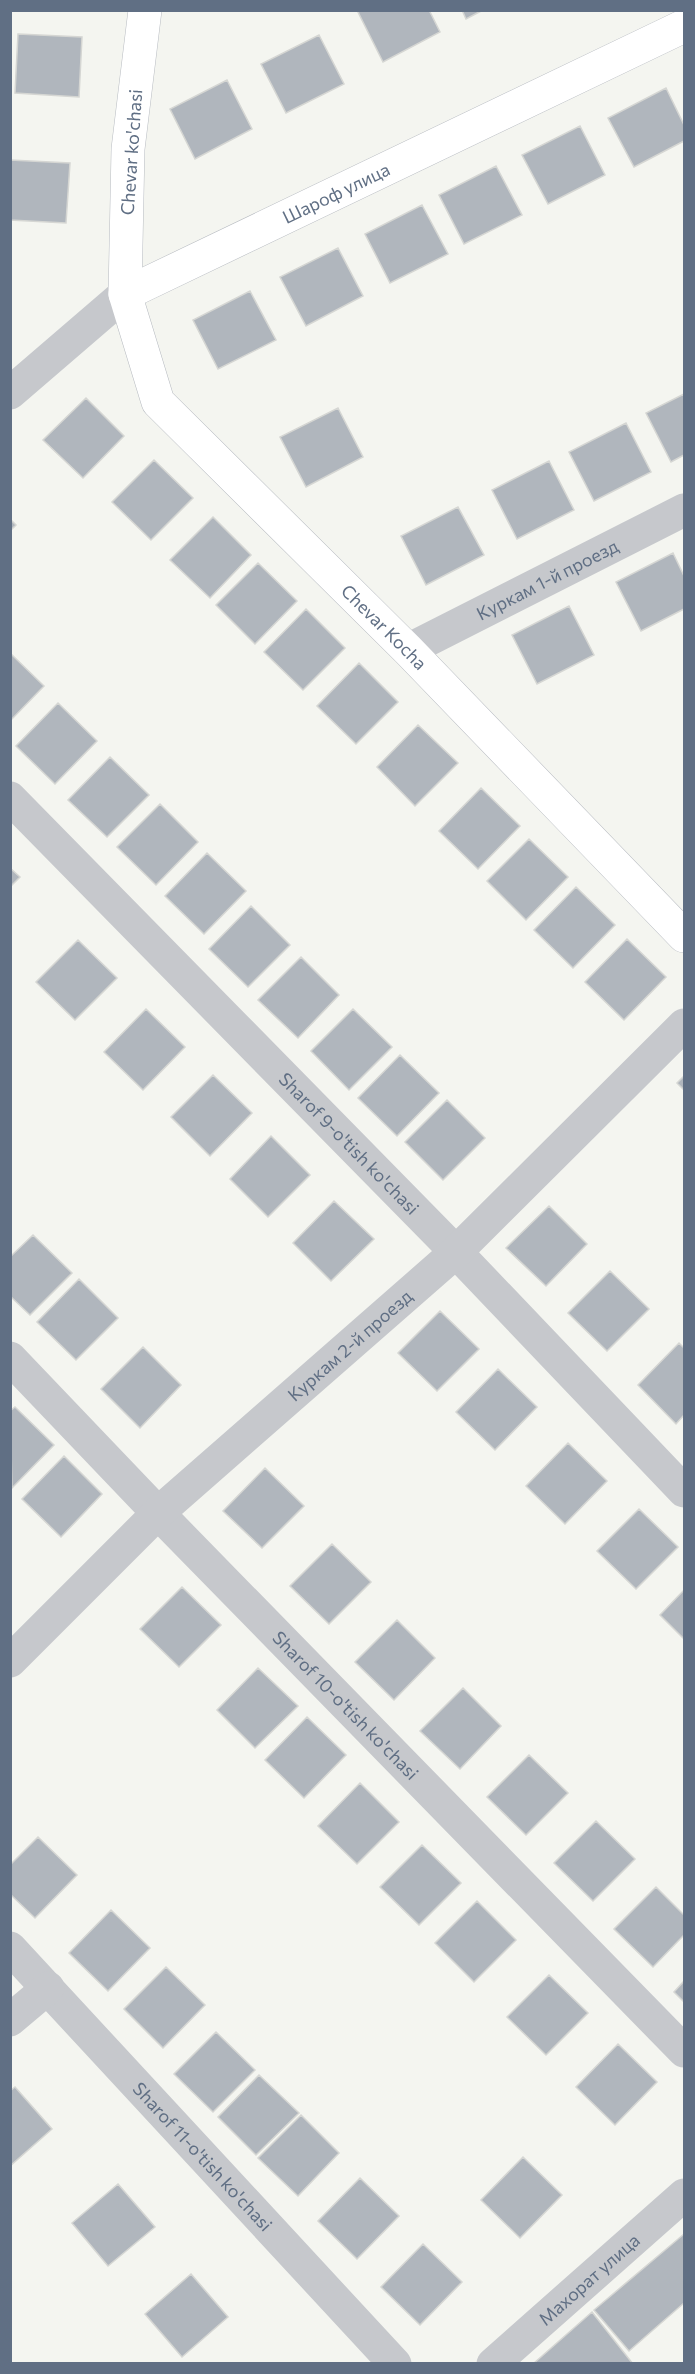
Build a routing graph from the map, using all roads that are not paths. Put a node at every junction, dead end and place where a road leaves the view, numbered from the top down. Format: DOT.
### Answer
graph roads {
  1 [pos="145,10"];
  2 [pos="684,26"];
  3 [pos="125,294"];
  4 [pos="10,393"];
  5 [pos="684,510"];
  6 [pos="408,650"];
  7 [pos="10,798"];
  8 [pos="684,936"];
  9 [pos="684,1025"];
  10 [pos="456,1252"];
  11 [pos="10,1358"];
  12 [pos="684,1491"];
  13 [pos="158,1513"];
  14 [pos="10,1661"];
  15 [pos="10,1948"];
  16 [pos="48,1988"];
  17 [pos="10,2020"];
  18 [pos="684,2051"];
  19 [pos="684,2195"];
  20 [pos="395,2364"];
  21 [pos="493,2364"];
  1 -- 3 [label="street, Chevar ko'chasi"];
  2 -- 3 [label="street, Шароф улица"];
  3 -- 4 [label="street, Шароф улица"];
  3 -- 6 [label="street, Chevar Kocha"];
  5 -- 6 [label="street, Куркам 1-й проезд"];
  6 -- 8 [label="street, Chevar Kocha"];
  7 -- 10 [label="street, Sharof 9-o'tish ko'chasi"];
  9 -- 10 [label="street, Куркам 2-й проезд"];
  10 -- 12 [label="street, Sharof 9-o'tish ko'chasi"];
  10 -- 13 [label="street, Куркам 2-й проезд"];
  11 -- 13 [label="street, Sharof 10-o'tish ko'chasi"];
  13 -- 14 [label="street, Куркам 2-й проезд"];
  13 -- 18 [label="street, Sharof 10-o'tish ko'chasi"];
  15 -- 16 [label="street, Sharof 11-o'tish ko'chasi"];
  16 -- 17 [label="street"];
  16 -- 20 [label="street, Sharof 11-o'tish ko'chasi"];
  19 -- 21 [label="street, Махорат улица"];
}
